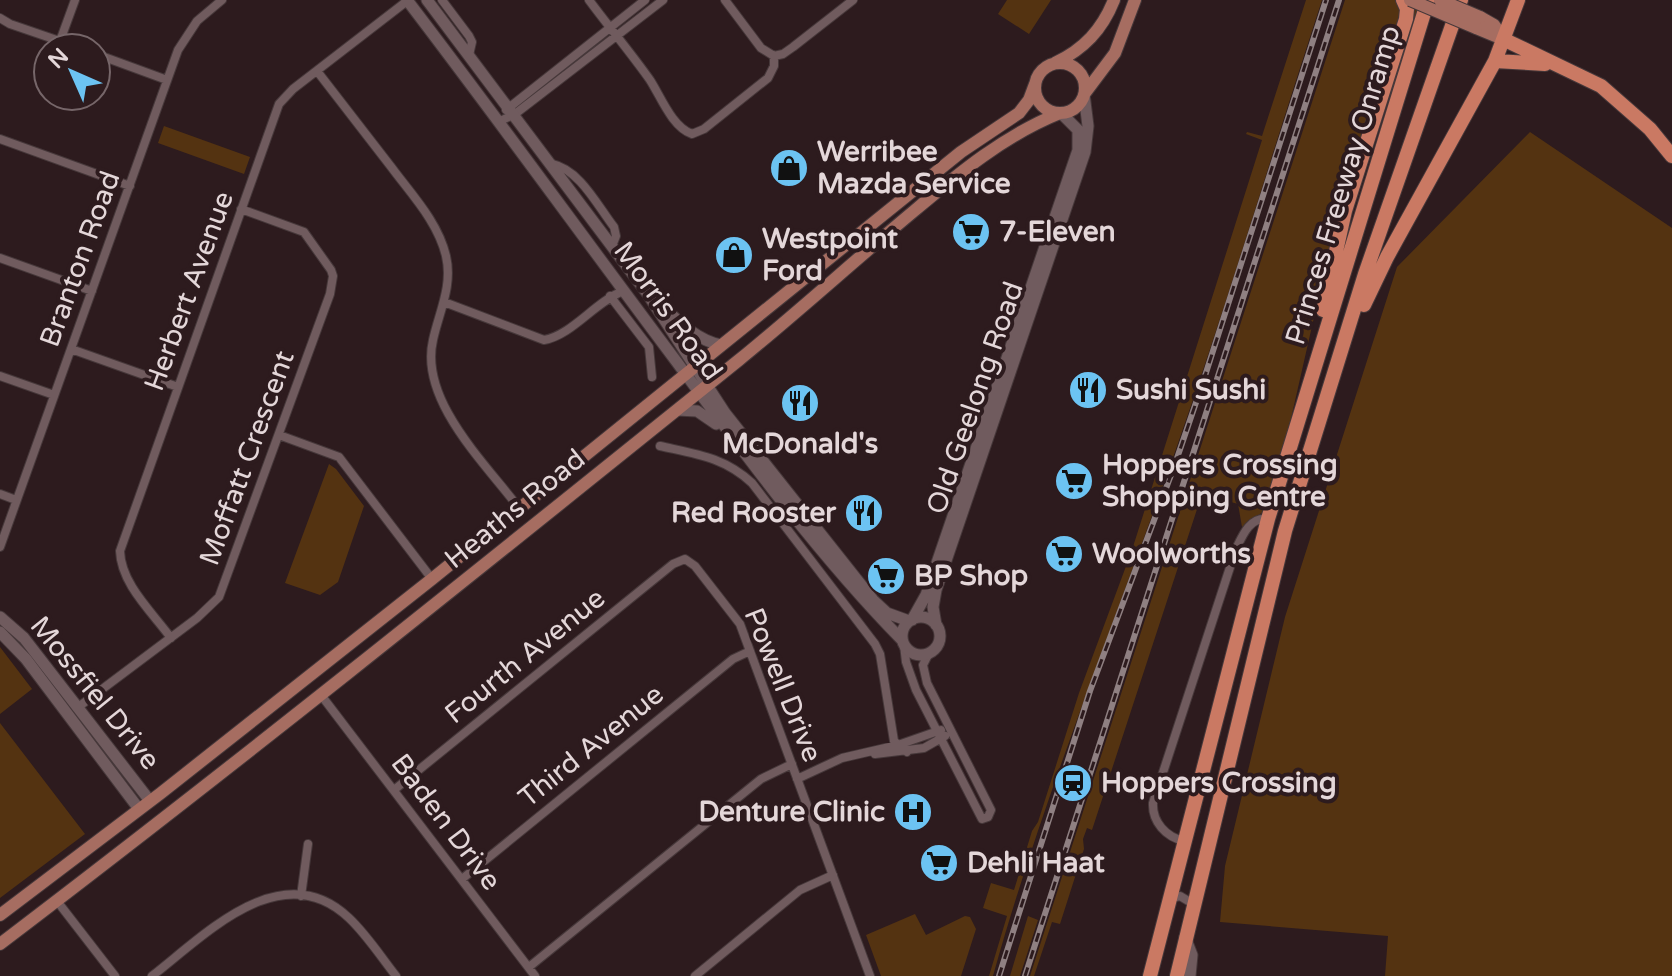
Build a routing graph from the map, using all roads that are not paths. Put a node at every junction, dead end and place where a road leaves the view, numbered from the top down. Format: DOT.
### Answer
graph roads {
  1 [pos="75,0"];
  2 [pos="222,0"];
  3 [pos="427,0"];
  4 [pos="442,0"];
  5 [pos="589,0"];
  6 [pos="663,0"];
  7 [pos="725,0"];
  8 [pos="853,0"];
  9 [pos="1114,0"];
  10 [pos="1135,0"];
  11 [pos="1403,0"];
  12 [pos="1410,0"];
  13 [pos="1428,0"];
  14 [pos="1440,0"];
  15 [pos="1461,0"];
  16 [pos="1518,0"];
  17 [pos="407,1"];
  18 [pos="643,2"];
  19 [pos="647,12"];
  20 [pos="0,18"];
  21 [pos="1478,22"];
  22 [pos="613,31"];
  23 [pos="37,32"];
  24 [pos="63,32"];
  25 [pos="1505,40"];
  26 [pos="469,55"];
  27 [pos="774,56"];
  28 [pos="112,60"];
  29 [pos="1495,61"];
  30 [pos="1055,63"];
  31 [pos="1561,65"];
  32 [pos="317,71"];
  33 [pos="167,80"];
  34 [pos="1035,84"];
  35 [pos="1084,94"];
  36 [pos="512,110"];
  37 [pos="1060,113"];
  38 [pos="500,121"];
  39 [pos="0,139"];
  40 [pos="1672,156"];
  41 [pos="130,186"];
  42 [pos="1065,203"];
  43 [pos="241,209"];
  44 [pos="0,258"];
  45 [pos="628,267"];
  46 [pos="610,273"];
  47 [pos="92,291"];
  48 [pos="623,291"];
  49 [pos="647,293"];
  50 [pos="610,296"];
  51 [pos="444,302"];
  52 [pos="721,345"];
  53 [pos="71,349"];
  54 [pos="1338,364"];
  55 [pos="690,370"];
  56 [pos="0,376"];
  57 [pos="652,377"];
  58 [pos="1309,385"];
  59 [pos="178,387"];
  60 [pos="702,390"];
  61 [pos="54,395"];
  62 [pos="677,410"];
  63 [pos="279,435"];
  64 [pos="732,437"];
  65 [pos="660,446"];
  66 [pos="969,479"];
  67 [pos="0,494"];
  68 [pos="16,500"];
  69 [pos="519,508"];
  70 [pos="1268,519"];
  71 [pos="532,526"];
  72 [pos="1285,531"];
  73 [pos="0,547"];
  74 [pos="685,559"];
  75 [pos="432,579"];
  76 [pos="0,617"];
  77 [pos="910,621"];
  78 [pos="936,625"];
  79 [pos="0,632"];
  80 [pos="171,638"];
  81 [pos="903,642"];
  82 [pos="750,651"];
  83 [pos="929,653"];
  84 [pos="321,695"];
  85 [pos="73,712"];
  86 [pos="937,730"];
  87 [pos="950,730"];
  88 [pos="942,739"];
  89 [pos="912,741"];
  90 [pos="898,745"];
  91 [pos="924,748"];
  92 [pos="907,752"];
  93 [pos="866,754"];
  94 [pos="794,772"];
  95 [pos="394,790"];
  96 [pos="150,801"];
  97 [pos="139,809"];
  98 [pos="1214,818"];
  99 [pos="164,820"];
  100 [pos="151,829"];
  101 [pos="1184,841"];
  102 [pos="308,844"];
  103 [pos="833,875"];
  104 [pos="1175,877"];
  105 [pos="462,879"];
  106 [pos="42,883"];
  107 [pos="301,896"];
  108 [pos="1169,899"];
  109 [pos="57,901"];
  110 [pos="1191,906"];
  111 [pos="0,915"];
  112 [pos="1185,936"];
  113 [pos="0,944"];
  114 [pos="529,967"];
  115 [pos="115,976"];
  116 [pos="152,976"];
  117 [pos="396,976"];
  118 [pos="535,976"];
  119 [pos="695,976"];
  120 [pos="870,976"];
  121 [pos="1150,976"];
  122 [pos="1177,976"];
  123 [pos="1190,976"];
  1 -- 24 [label="street"];
  2 -- 33 [label="street, Branton Road"];
  3 -- 26 [label="street, Morris Road"];
  4 -- 26 [label="street"];
  5 -- 22 [label="street"];
  6 -- 19 [label="street"];
  7 -- 27 [label="street"];
  8 -- 27 [label="street"];
  9 -- 30 [label="main road"];
  10 -- 35 [label="main road"];
  11 -- 58 [label="highway"];
  12 -- 21 [label="main road, bridge"];
  13 -- 58 [label="highway, Princes Freeway Onramp"];
  14 -- 21 [label="main road, bridge"];
  15 -- 54 [label="highway"];
  16 -- 25 [label="highway"];
  17 -- 32 [label="street, Herbert Avenue"];
  17 -- 38 [label="street, Morris Road"];
  18 -- 19 [label="street"];
  18 -- 22 [label="street"];
  19 -- 22 [label="street"];
  20 -- 23 [label="street"];
  21 -- 25 [label="main road"];
  22 -- 27 [label="street"];
  22 -- 36 [label="street"];
  25 -- 29 [label="highway"];
  25 -- 31 [label="highway"];
  26 -- 36 [label="street, Morris Road"];
  28 -- 33 [label="street"];
  29 -- 31 [label="highway"];
  29 -- 54 [label="highway"];
  30 -- 34 [label="main road"];
  30 -- 35 [label="main road"];
  31 -- 40 [label="highway"];
  32 -- 43 [label="street, Herbert Avenue"];
  32 -- 51 [label="street"];
  33 -- 41 [label="street, Branton Road"];
  34 -- 37 [label="main road"];
  34 -- 52 [label="main road, Heaths Road"];
  35 -- 37 [label="main road"];
  35 -- 42 [label="street, Old Geelong Road"];
  36 -- 38 [label="street"];
  36 -- 45 [label="street, Morris Road"];
  37 -- 42 [label="street, Old Geelong Road"];
  37 -- 60 [label="main road, Heaths Road"];
  38 -- 46 [label="street, Morris Road"];
  39 -- 41 [label="street"];
  41 -- 47 [label="street, Branton Road"];
  42 -- 66 [label="street, Old Geelong Road"];
  43 -- 59 [label="street, Herbert Avenue"];
  43 -- 63 [label="street, Moffatt Crescent"];
  44 -- 47 [label="street"];
  45 -- 48 [label="street"];
  45 -- 49 [label="street, Morris Road"];
  46 -- 48 [label="street, Morris Road"];
  46 -- 50 [label="street"];
  47 -- 53 [label="street, Branton Road"];
  48 -- 50 [label="street"];
  48 -- 55 [label="street, Morris Road"];
  49 -- 52 [label="street"];
  49 -- 55 [label="street, Morris Road"];
  50 -- 51 [label="street"];
  50 -- 57 [label="street"];
  51 -- 69 [label="street"];
  52 -- 55 [label="main road, Heaths Road"];
  53 -- 59 [label="street"];
  53 -- 61 [label="street, Branton Road"];
  54 -- 72 [label="highway"];
  55 -- 60 [label="street, Morris Road"];
  55 -- 69 [label="main road, Heaths Road"];
  56 -- 61 [label="street"];
  58 -- 70 [label="highway"];
  59 -- 80 [label="street, Herbert Avenue"];
  60 -- 62 [label="main road, Heaths Road"];
  60 -- 64 [label="street, Morris Road"];
  60 -- 77 [label="street, Morris Road"];
  61 -- 68 [label="street, Branton Road"];
  62 -- 64 [label="street"];
  62 -- 71 [label="main road, Heaths Road"];
  63 -- 75 [label="street"];
  63 -- 80 [label="street, Moffatt Crescent"];
  64 -- 81 [label="street, Morris Road"];
  65 -- 90 [label="street"];
  66 -- 77 [label="street, Old Geelong Road"];
  66 -- 78 [label="street, Old Geelong Road"];
  67 -- 68 [label="street"];
  68 -- 73 [label="street, Branton Road"];
  69 -- 71 [label="main road"];
  69 -- 75 [label="main road, Heaths Road"];
  70 -- 72 [label="highway"];
  70 -- 101 [label="highway"];
  70 -- 101 [label="street"];
  71 -- 84 [label="main road, Heaths Road"];
  72 -- 98 [label="highway"];
  74 -- 82 [label="street, Powell Drive"];
  74 -- 95 [label="street, Fourth Avenue"];
  75 -- 96 [label="main road, Heaths Road"];
  76 -- 85 [label="street, Mossfiel Drive"];
  77 -- 78 [label="street"];
  77 -- 81 [label="street"];
  78 -- 83 [label="street"];
  79 -- 85 [label="street, Mossfiel Drive"];
  80 -- 85 [label="street, Moffatt Crescent"];
  81 -- 83 [label="street"];
  81 -- 86 [label="street"];
  82 -- 94 [label="street, Powell Drive"];
  82 -- 105 [label="street, Third Avenue"];
  83 -- 87 [label="street"];
  84 -- 95 [label="street, Baden Drive"];
  84 -- 99 [label="main road, Heaths Road"];
  85 -- 96 [label="street, Mossfiel Drive"];
  85 -- 97 [label="street, Mossfiel Drive"];
  86 -- 87 [label="street"];
  86 -- 88 [label="street"];
  86 -- 89 [label="street"];
  87 -- 88 [label="street"];
  87 -- 88 [label="street"];
  88 -- 91 [label="street"];
  89 -- 90 [label="street"];
  89 -- 91 [label="street"];
  89 -- 92 [label="street"];
  90 -- 92 [label="street"];
  90 -- 93 [label="street"];
  91 -- 92 [label="street"];
  92 -- 93 [label="street"];
  93 -- 94 [label="street"];
  94 -- 103 [label="street, Powell Drive"];
  94 -- 114 [label="street"];
  95 -- 105 [label="street, Baden Drive"];
  96 -- 97 [label="main road, Heaths Road"];
  96 -- 99 [label="main road"];
  97 -- 100 [label="main road"];
  97 -- 106 [label="main road, Heaths Road"];
  98 -- 101 [label="highway"];
  98 -- 110 [label="highway"];
  99 -- 100 [label="main road, Heaths Road"];
  100 -- 109 [label="main road, Heaths Road"];
  101 -- 104 [label="highway"];
  102 -- 107 [label="street"];
  103 -- 119 [label="street"];
  103 -- 120 [label="street, Powell Drive"];
  104 -- 108 [label="highway"];
  104 -- 110 [label="highway"];
  105 -- 114 [label="street, Baden Drive"];
  106 -- 109 [label="main road"];
  106 -- 111 [label="main road, Heaths Road"];
  107 -- 116 [label="street"];
  107 -- 117 [label="street"];
  108 -- 110 [label="street"];
  108 -- 121 [label="highway"];
  109 -- 113 [label="main road, Heaths Road"];
  109 -- 115 [label="street"];
  110 -- 112 [label="highway"];
  112 -- 122 [label="highway"];
  112 -- 123 [label="street"];
  114 -- 118 [label="street, Baden Drive"];
}
